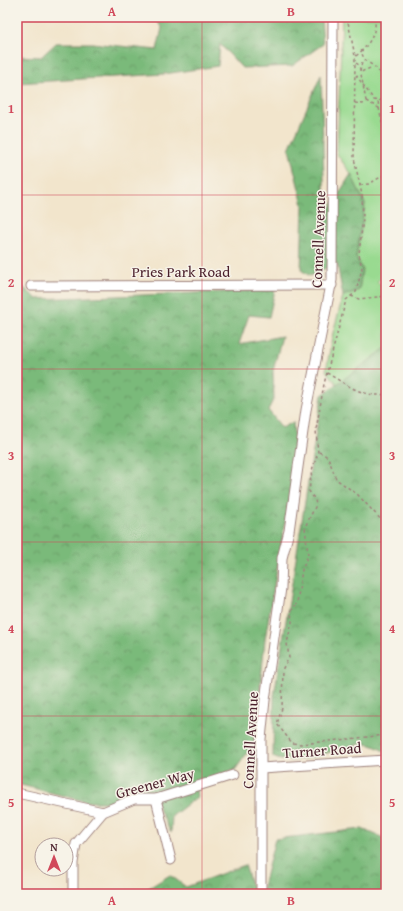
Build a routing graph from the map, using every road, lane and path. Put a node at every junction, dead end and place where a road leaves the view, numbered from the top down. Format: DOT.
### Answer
graph roads {
  1 [pos="333,17"];
  2 [pos="347,17"];
  3 [pos="375,17"];
  4 [pos="361,51"];
  5 [pos="355,56"];
  6 [pos="365,61"];
  7 [pos="356,63"];
  8 [pos="375,67"];
  9 [pos="360,71"];
  10 [pos="361,74"];
  11 [pos="356,75"];
  12 [pos="363,84"];
  13 [pos="366,101"];
  14 [pos="378,101"];
  15 [pos="355,103"];
  16 [pos="379,108"];
  17 [pos="383,126"];
  18 [pos="386,128"];
  19 [pos="386,138"];
  20 [pos="386,174"];
  21 [pos="360,185"];
  22 [pos="332,285"];
  23 [pos="31,286"];
  24 [pos="351,296"];
  25 [pos="386,296"];
  26 [pos="327,373"];
  27 [pos="386,394"];
  28 [pos="318,452"];
  29 [pos="386,525"];
  30 [pos="386,735"];
  31 [pos="386,760"];
  32 [pos="260,768"];
  33 [pos="233,775"];
  34 [pos="17,793"];
  35 [pos="156,799"];
  36 [pos="103,812"];
  37 [pos="171,860"];
  38 [pos="73,894"];
  39 [pos="261,894"];
  40 [pos="274,894"];
  41 [pos="302,894"];
  1 -- 22 [label="street, Connell Avenue"];
  2 -- 5 [label="path"];
  3 -- 4 [label="path"];
  4 -- 5 [label="path"];
  4 -- 6 [label="path"];
  5 -- 7 [label="path"];
  6 -- 8 [label="path"];
  6 -- 9 [label="path"];
  7 -- 9 [label="path"];
  7 -- 11 [label="path"];
  8 -- 10 [label="path"];
  8 -- 14 [label="path"];
  9 -- 10 [label="path"];
  10 -- 12 [label="path"];
  11 -- 12 [label="path"];
  11 -- 15 [label="path"];
  12 -- 13 [label="path"];
  12 -- 14 [label="path"];
  13 -- 15 [label="path"];
  13 -- 16 [label="path"];
  14 -- 16 [label="path"];
  15 -- 21 [label="path"];
  16 -- 17 [label="path"];
  17 -- 18 [label="path"];
  17 -- 19 [label="path"];
  20 -- 21 [label="path"];
  21 -- 24 [label="path"];
  22 -- 23 [label="street, Pries Park Road"];
  22 -- 32 [label="street, Connell Avenue"];
  24 -- 25 [label="path"];
  24 -- 26 [label="path"];
  26 -- 27 [label="path"];
  26 -- 28 [label="path"];
  28 -- 29 [label="path"];
  28 -- 30 [label="path"];
  31 -- 32 [label="street, Turner Road"];
  32 -- 39 [label="street, Connell Avenue"];
  33 -- 35 [label="street, Greener Way"];
  34 -- 36 [label="street"];
  35 -- 36 [label="street, Greener Way"];
  35 -- 37 [label="street"];
  36 -- 38 [label="street, Greener Way"];
  40 -- 41 [label="path"];
}
